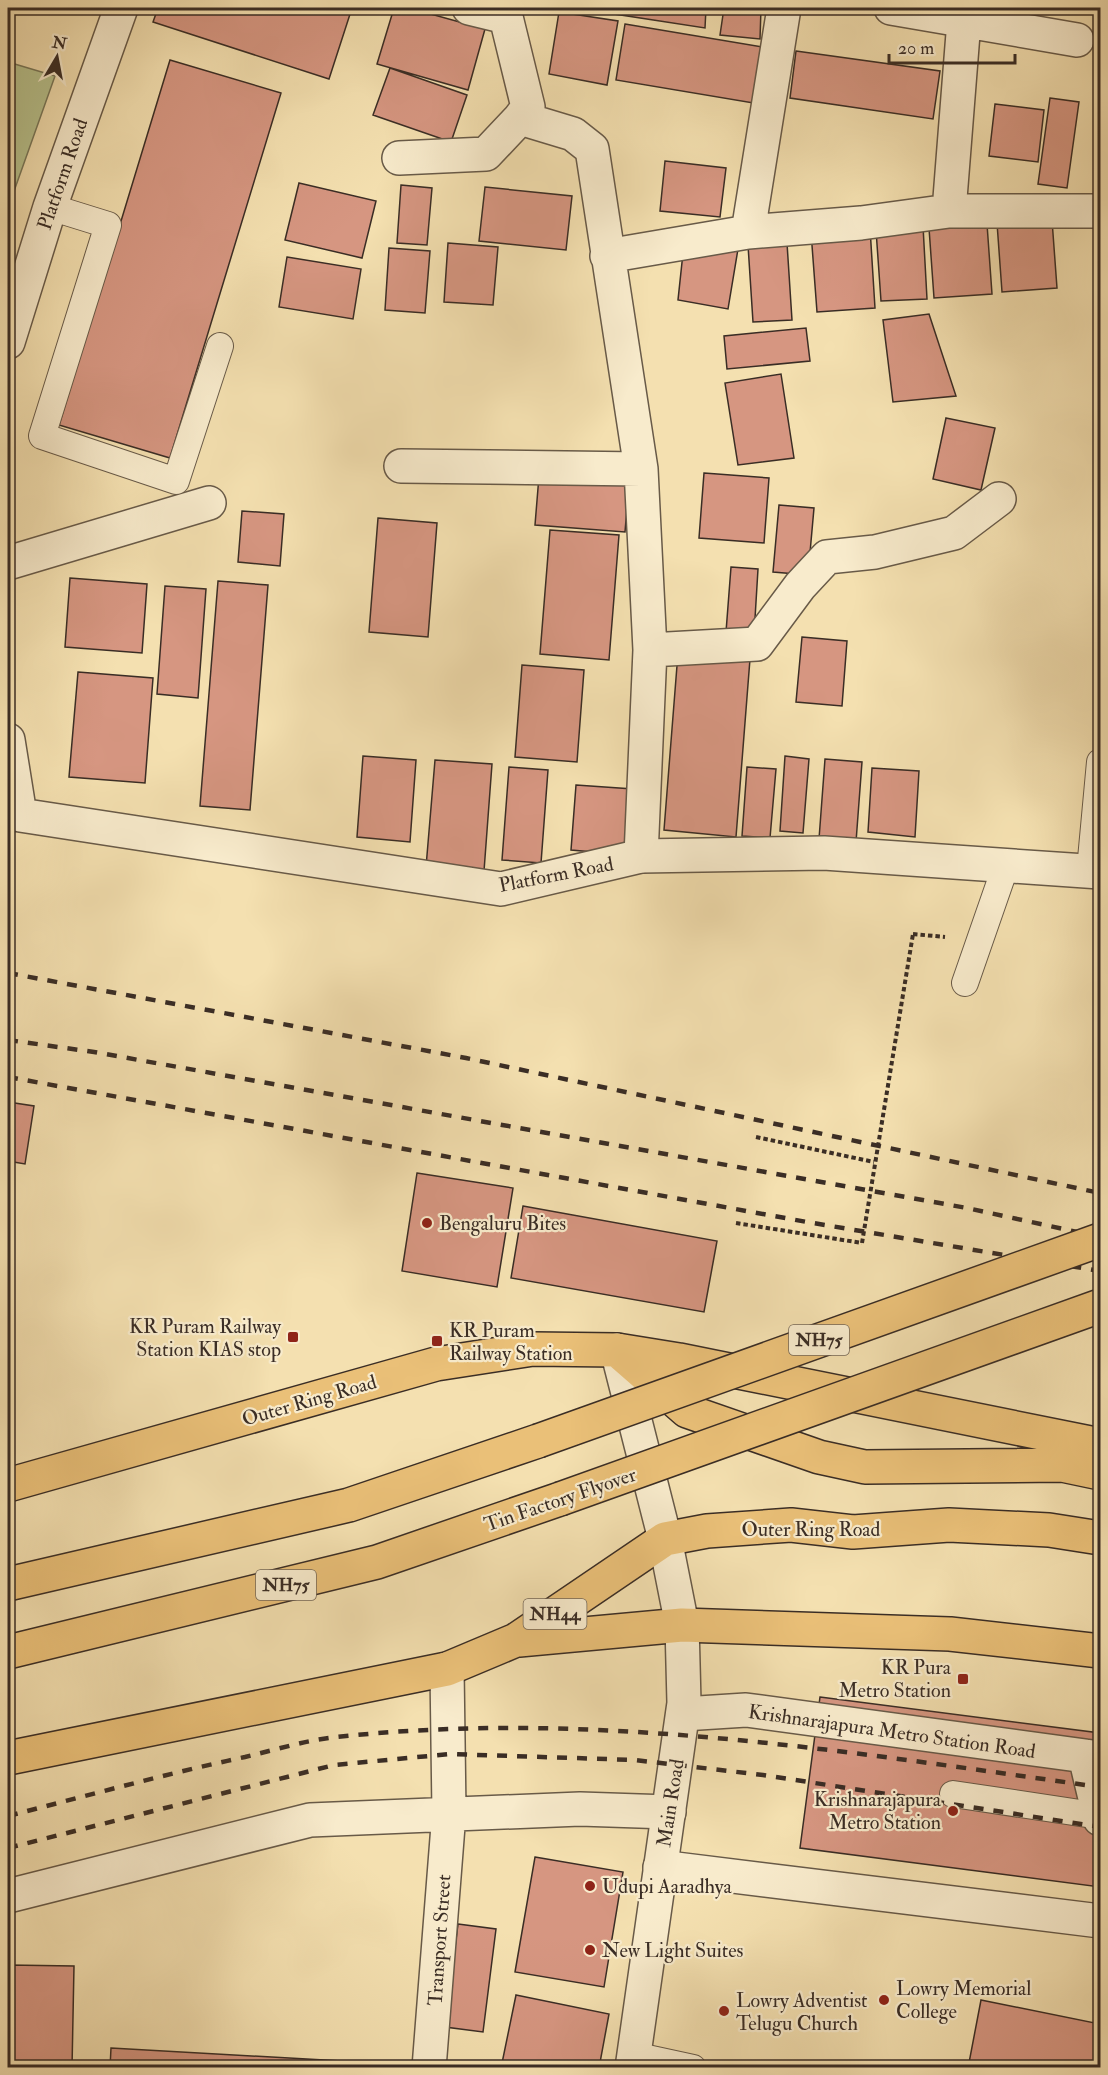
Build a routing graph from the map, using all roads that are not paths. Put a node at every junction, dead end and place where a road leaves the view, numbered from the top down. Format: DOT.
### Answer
graph roads {
  1 [pos="121,8"];
  2 [pos="469,8"];
  3 [pos="784,8"];
  4 [pos="891,8"];
  5 [pos="963,14"];
  6 [pos="1077,40"];
  7 [pos="520,118"];
  8 [pos="399,158"];
  9 [pos="50,207"];
  10 [pos="949,211"];
  11 [pos="1101,211"];
  12 [pos="748,232"];
  13 [pos="607,256"];
  14 [pos="8,342"];
  15 [pos="220,346"];
  16 [pos="401,466"];
  17 [pos="641,469"];
  18 [pos="999,499"];
  19 [pos="208,503"];
  20 [pos="8,563"];
  21 [pos="650,651"];
  22 [pos="8,740"];
  23 [pos="1101,762"];
  24 [pos="641,856"];
  25 [pos="1006,865"];
  26 [pos="1095,871"];
  27 [pos="964,983"];
  28 [pos="1101,1240"];
  29 [pos="1101,1306"];
  30 [pos="617,1350"];
  31 [pos="1101,1445"];
  32 [pos="1101,1473"];
  33 [pos="8,1485"];
  34 [pos="1101,1538"];
  35 [pos="665,1539"];
  36 [pos="8,1584"];
  37 [pos="681,1625"];
  38 [pos="516,1640"];
  39 [pos="1101,1651"];
  40 [pos="8,1652"];
  41 [pos="447,1668"];
  42 [pos="683,1714"];
  43 [pos="1093,1757"];
  44 [pos="8,1758"];
  45 [pos="953,1794"];
  46 [pos="669,1812"];
  47 [pos="449,1813"];
  48 [pos="1100,1818"];
  49 [pos="660,1867"];
  50 [pos="8,1896"];
  51 [pos="1101,1921"];
  52 [pos="632,2061"];
  53 [pos="429,2067"];
  54 [pos="693,2067"];
  1 -- 9 [label="street, Platform Road"];
  2 -- 7 [label="street"];
  3 -- 12 [label="street"];
  4 -- 5 [label="street"];
  5 -- 6 [label="street"];
  5 -- 10 [label="street"];
  7 -- 8 [label="street"];
  7 -- 13 [label="street"];
  9 -- 14 [label="street, Platform Road"];
  9 -- 15 [label="lane"];
  10 -- 11 [label="street"];
  10 -- 12 [label="street"];
  12 -- 13 [label="street"];
  13 -- 17 [label="street"];
  16 -- 17 [label="street"];
  17 -- 21 [label="street"];
  18 -- 21 [label="street"];
  19 -- 20 [label="street"];
  21 -- 24 [label="street"];
  22 -- 24 [label="street, Platform Road"];
  23 -- 26 [label="lane"];
  24 -- 25 [label="street, Platform Road"];
  25 -- 26 [label="street, Platform Road"];
  25 -- 27 [label="lane"];
  28 -- 36 [label="highway, NH75, bridge"];
  29 -- 40 [label="highway, Tin Factory Flyover / NH75, bridge"];
  30 -- 31 [label="highway, Outer Ring Road"];
  30 -- 32 [label="highway"];
  30 -- 33 [label="highway, Outer Ring Road"];
  30 -- 35 [label="street, Main Road"];
  34 -- 35 [label="highway, Outer Ring Road / NH44"];
  35 -- 37 [label="street, Main Road"];
  35 -- 38 [label="highway, Outer Ring Road / NH44"];
  37 -- 38 [label="highway, Outer Ring Road"];
  37 -- 39 [label="highway, Outer Ring Road"];
  37 -- 42 [label="street, Main Road"];
  38 -- 41 [label="highway, Outer Ring Road / NH44"];
  41 -- 44 [label="highway, Outer Ring Road / NH44"];
  41 -- 47 [label="street, Transport Street"];
  42 -- 43 [label="street, Krishnarajapura Metro Station Road"];
  42 -- 46 [label="street, Main Road"];
  43 -- 48 [label="street"];
  45 -- 48 [label="lane"];
  46 -- 47 [label="street"];
  46 -- 49 [label="street, Main Road"];
  47 -- 50 [label="street"];
  47 -- 53 [label="street, Transport Street"];
  49 -- 51 [label="street"];
  49 -- 52 [label="street, Main Road"];
  52 -- 54 [label="lane"];
}
